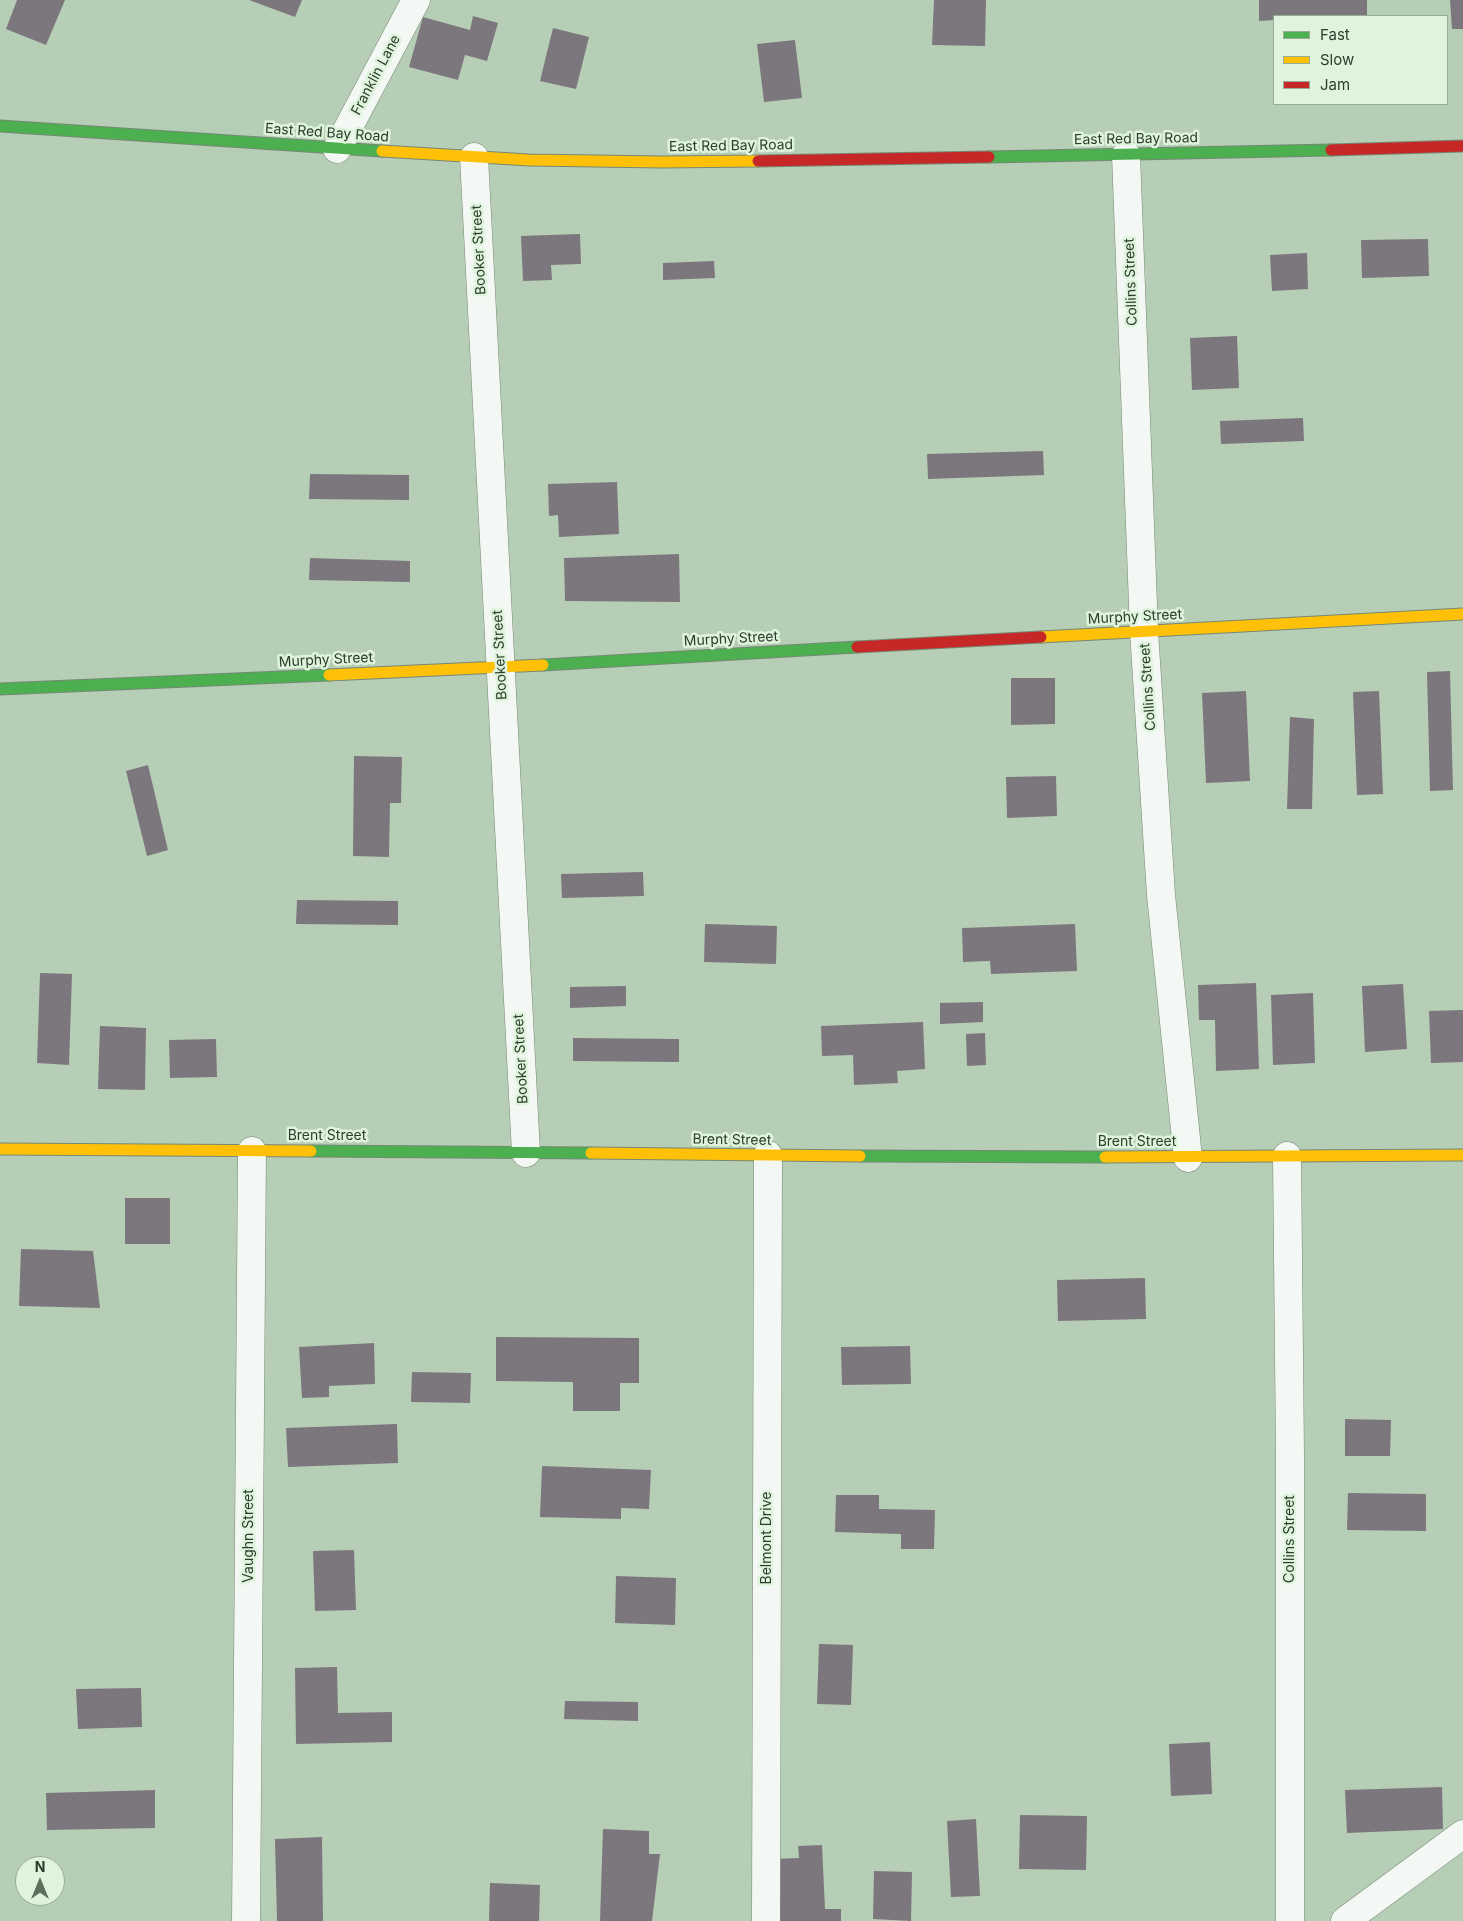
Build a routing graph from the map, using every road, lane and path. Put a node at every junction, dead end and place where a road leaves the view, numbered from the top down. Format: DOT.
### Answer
graph roads {
  1 [pos="416,0"];
  2 [pos="0,126"];
  3 [pos="1463,146"];
  4 [pos="337,149"];
  5 [pos="1126,155"];
  6 [pos="474,157"];
  7 [pos="1463,614"];
  8 [pos="1144,631"];
  9 [pos="501,667"];
  10 [pos="0,689"];
  11 [pos="0,1149"];
  12 [pos="252,1151"];
  13 [pos="526,1153"];
  14 [pos="768,1155"];
  15 [pos="1463,1155"];
  16 [pos="1288,1156"];
  17 [pos="1188,1158"];
  18 [pos="1463,1834"];
  19 [pos="246,1921"];
  20 [pos="766,1921"];
  21 [pos="1290,1921"];
  22 [pos="1345,1921"];
  1 -- 4 [label="street, Franklin Lane"];
  2 -- 4 [label="street, East Red Bay Road"];
  3 -- 5 [label="street, East Red Bay Road"];
  4 -- 6 [label="street, East Red Bay Road"];
  5 -- 6 [label="street, East Red Bay Road"];
  5 -- 8 [label="street, Collins Street"];
  6 -- 9 [label="street, Booker Street"];
  7 -- 8 [label="street, Murphy Street"];
  8 -- 9 [label="street, Murphy Street"];
  8 -- 17 [label="street, Collins Street"];
  9 -- 10 [label="street, Murphy Street"];
  9 -- 13 [label="street, Booker Street"];
  11 -- 12 [label="street, Brent Street"];
  12 -- 13 [label="street, Brent Street"];
  12 -- 19 [label="street, Vaughn Street"];
  13 -- 14 [label="street, Brent Street"];
  14 -- 17 [label="street, Brent Street"];
  14 -- 20 [label="street, Belmont Drive"];
  15 -- 16 [label="street, Brent Street"];
  16 -- 17 [label="street, Brent Street"];
  16 -- 21 [label="street, Collins Street"];
  18 -- 22 [label="street"];
}
